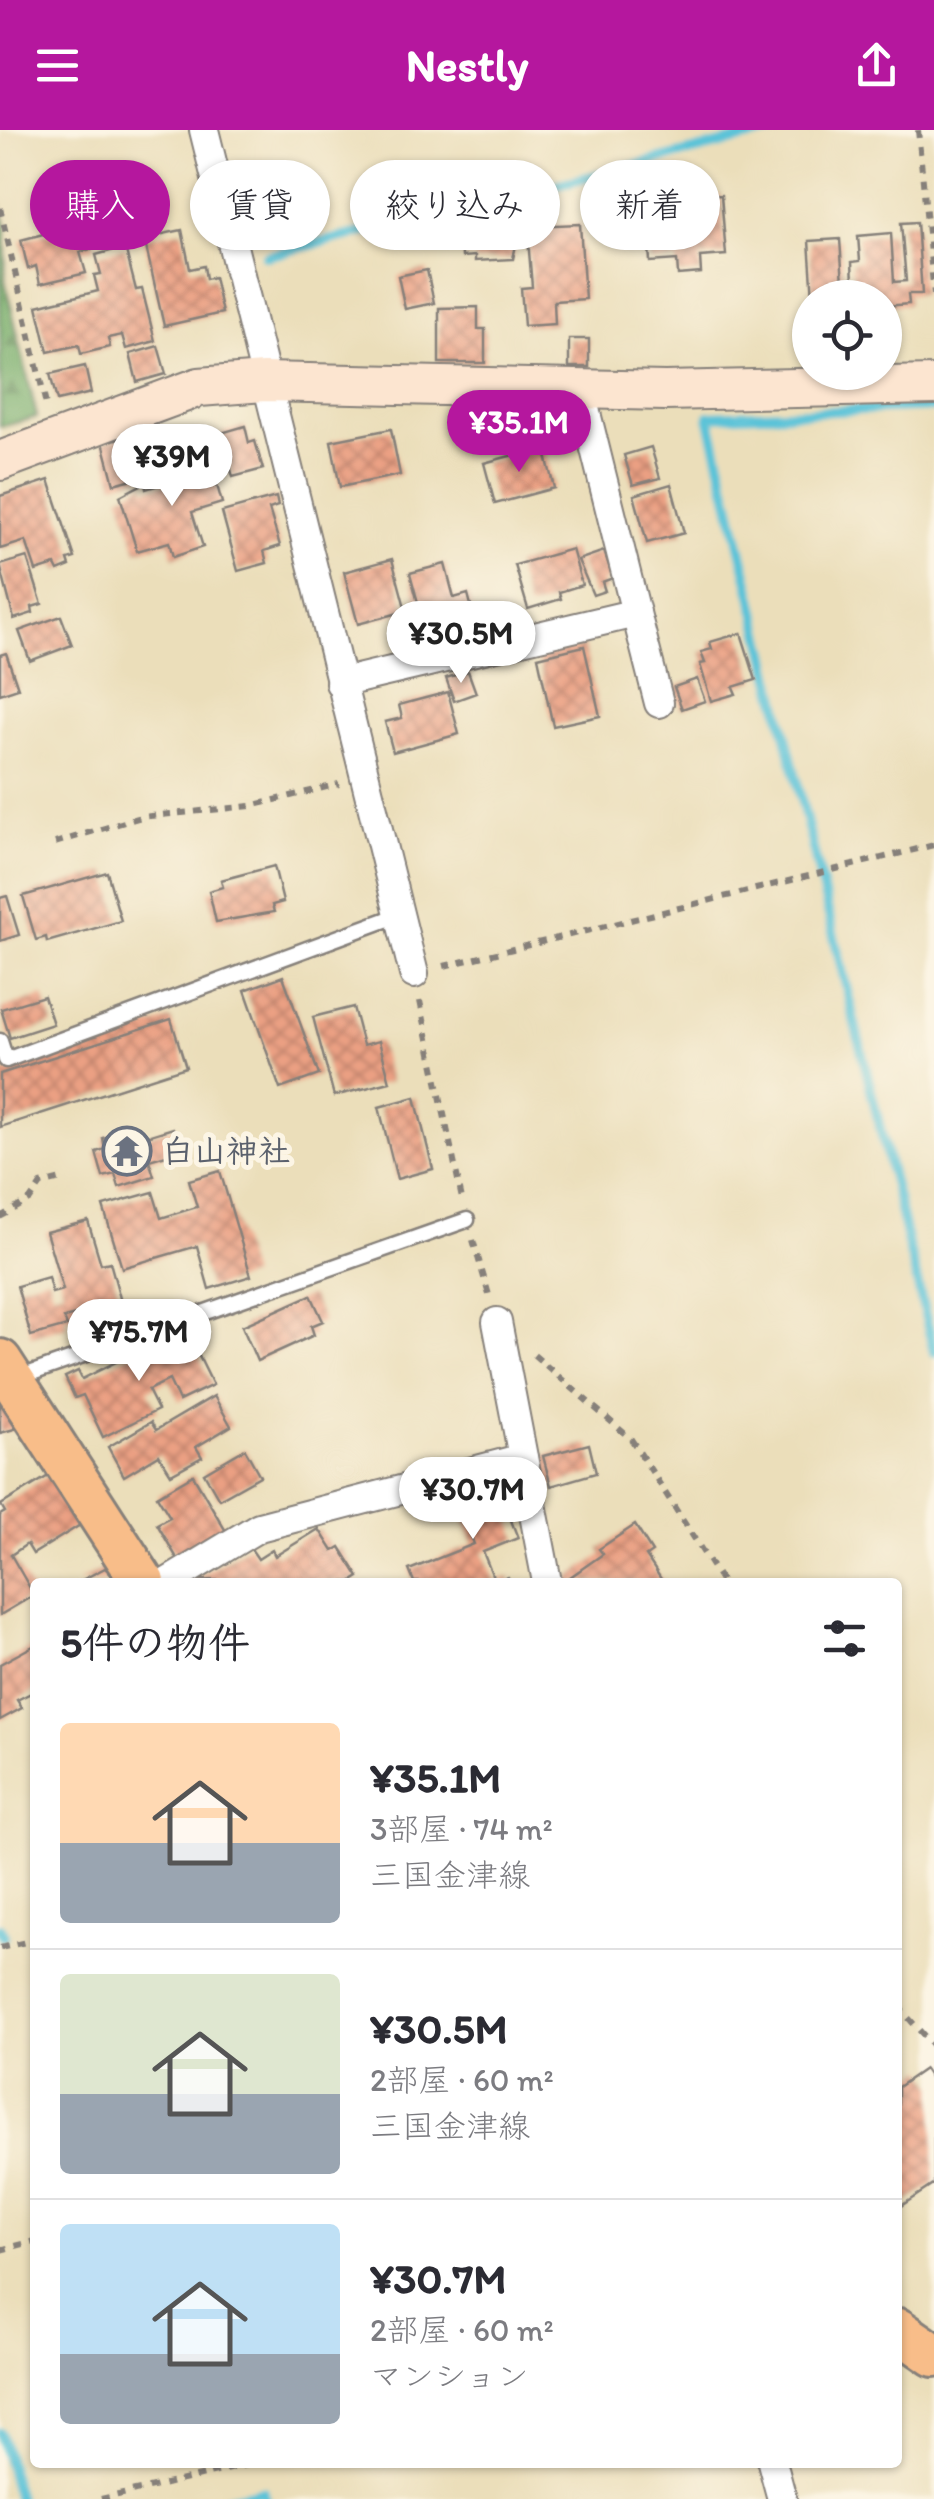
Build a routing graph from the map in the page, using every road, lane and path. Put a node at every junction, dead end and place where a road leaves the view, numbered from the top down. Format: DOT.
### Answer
graph roads {
  1 [pos="204,130"];
  2 [pos="918,130"];
  3 [pos="0,208"];
  4 [pos="934,295"];
  5 [pos="264,382"];
  6 [pos="934,386"];
  7 [pos="580,389"];
  8 [pos="50,420"];
  9 [pos="0,461"];
  10 [pos="636,613"];
  11 [pos="340,684"];
  12 [pos="659,703"];
  13 [pos="364,778"];
  14 [pos="55,843"];
  15 [pos="934,845"];
  16 [pos="399,914"];
  17 [pos="414,974"];
  18 [pos="0,1041"];
  19 [pos="61,1179"];
  20 [pos="0,1217"];
  21 [pos="467,1220"];
  22 [pos="497,1322"];
  23 [pos="4,1375"];
  24 [pos="523,1458"];
  25 [pos="140,1578"];
  26 [pos="175,1578"];
  27 [pos="546,1578"];
  28 [pos="719,1578"];
  29 [pos="30,1941"];
  30 [pos="0,1948"];
  31 [pos="902,2011"];
  32 [pos="934,2047"];
  33 [pos="30,2243"];
  34 [pos="0,2250"];
  35 [pos="902,2333"];
  36 [pos="934,2355"];
  37 [pos="234,2468"];
  38 [pos="774,2468"];
  39 [pos="101,2499"];
  40 [pos="782,2499"];
  1 -- 5 [label="street"];
  2 -- 4 [label="path"];
  3 -- 8 [label="path"];
  5 -- 7 [label="main road"];
  5 -- 9 [label="main road"];
  5 -- 11 [label="street"];
  6 -- 7 [label="main road"];
  7 -- 10 [label="street"];
  10 -- 11 [label="street"];
  10 -- 12 [label="street"];
  11 -- 13 [label="street"];
  13 -- 14 [label="path"];
  13 -- 16 [label="street"];
  15 -- 17 [label="path"];
  16 -- 17 [label="street"];
  16 -- 18 [label="lane"];
  17 -- 21 [label="path"];
  19 -- 20 [label="path"];
  21 -- 22 [label="path"];
  21 -- 23 [label="lane"];
  22 -- 24 [label="street"];
  22 -- 28 [label="path"];
  23 -- 25 [label="main road"];
  24 -- 26 [label="street"];
  24 -- 27 [label="street"];
  29 -- 30 [label="path"];
  31 -- 32 [label="path"];
  33 -- 34 [label="path"];
  35 -- 36 [label="main road"];
  37 -- 39 [label="path"];
  38 -- 40 [label="street"];
}
